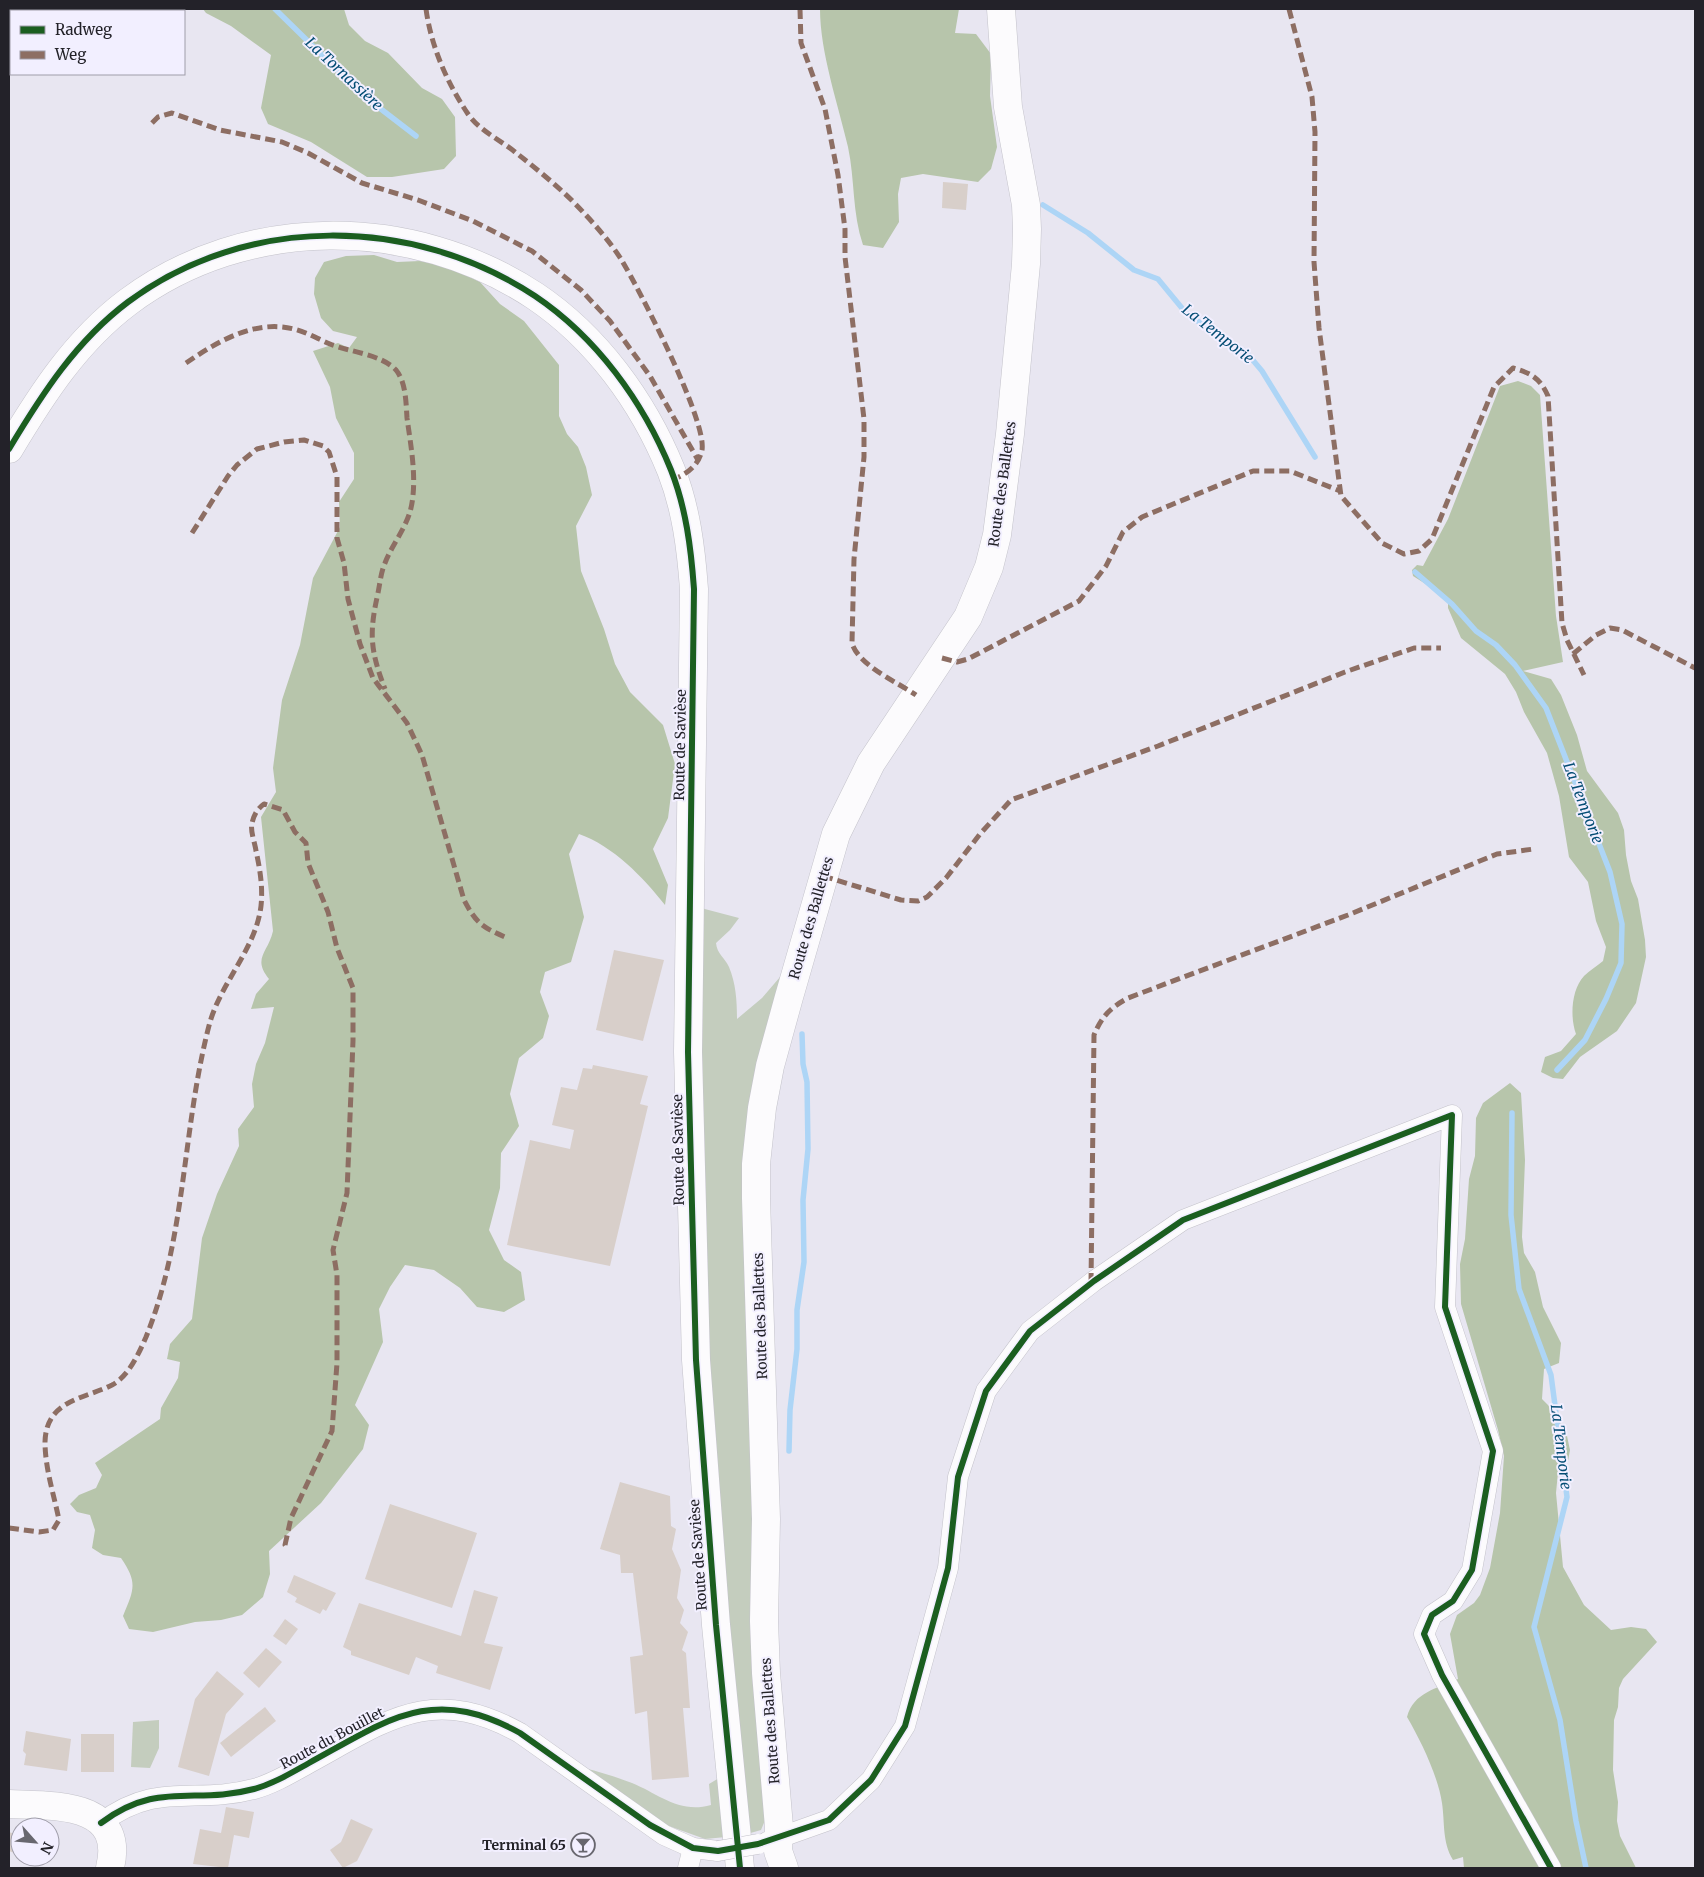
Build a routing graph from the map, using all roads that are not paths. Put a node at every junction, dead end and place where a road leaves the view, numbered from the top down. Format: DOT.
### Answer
graph roads {
  1 [pos="1001,9"];
  2 [pos="9,449"];
  3 [pos="9,1804"];
  4 [pos="101,1823"];
  5 [pos="768,1842"];
  6 [pos="692,1848"];
  7 [pos="110,1868"];
  8 [pos="688,1868"];
  9 [pos="740,1868"];
  10 [pos="784,1868"];
  11 [pos="1551,1868"];
  1 -- 5 [label="street, Route des Ballettes"];
  2 -- 9 [label="street, Route de Savièse"];
  3 -- 4 [label="street"];
  4 -- 6 [label="street, Route du Bouillet"];
  4 -- 7 [label="street"];
  5 -- 6 [label="street, bridge"];
  5 -- 10 [label="street, Route des Ballettes"];
  5 -- 11 [label="street"];
  6 -- 8 [label="street"];
}
